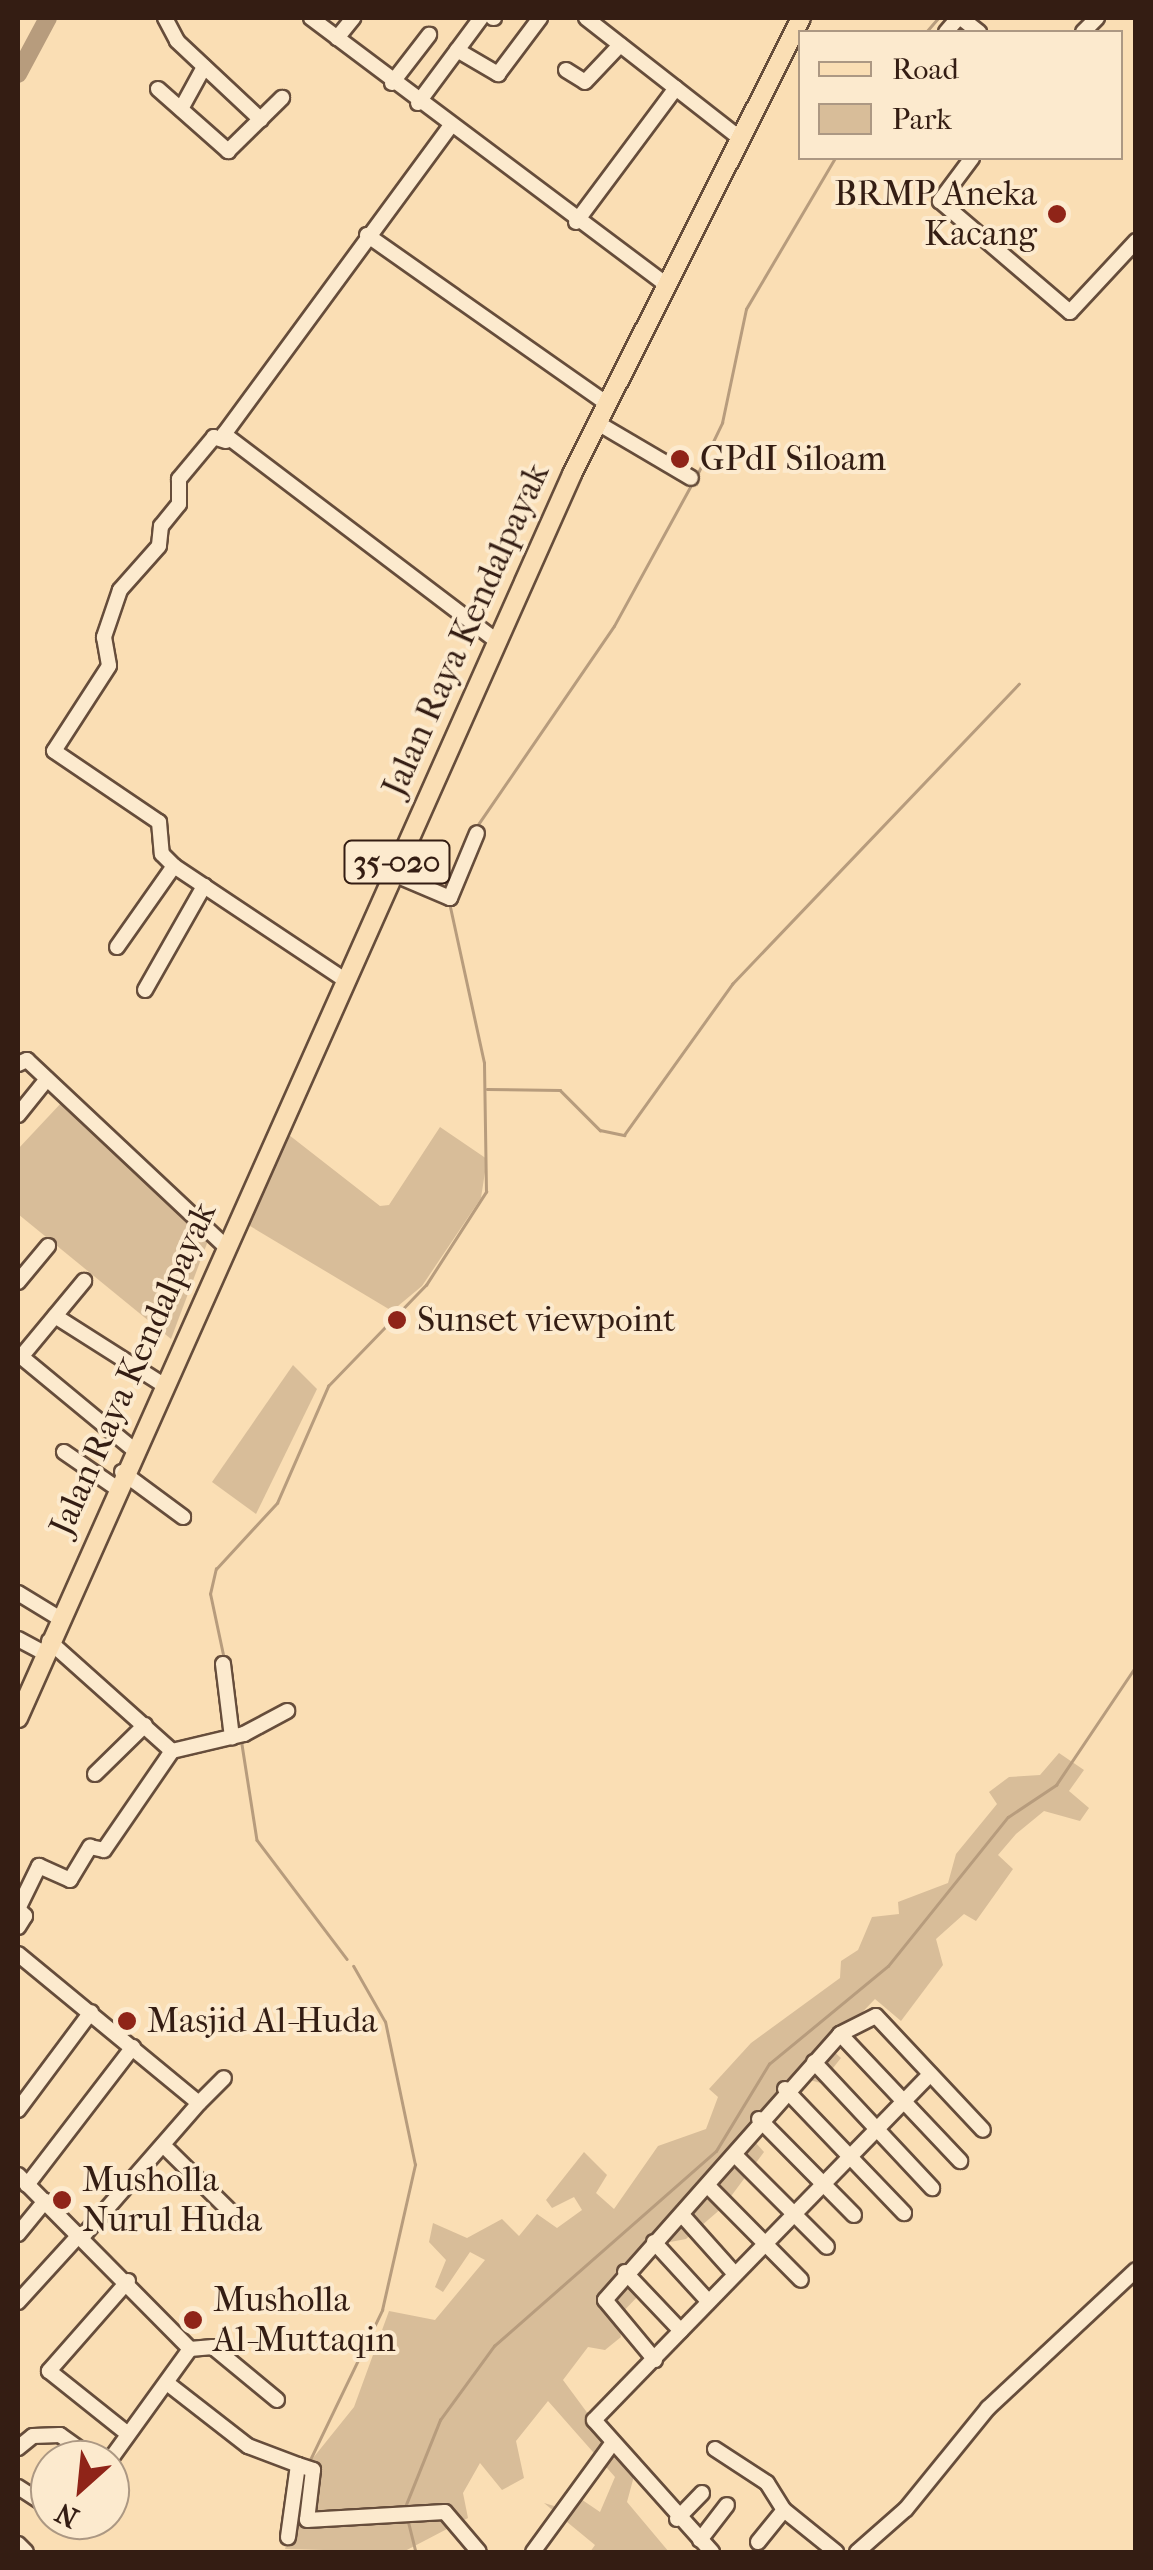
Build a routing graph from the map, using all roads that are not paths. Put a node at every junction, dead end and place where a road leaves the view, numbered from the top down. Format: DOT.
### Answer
graph roads {
  1 [pos="165,18"];
  2 [pos="311,18"];
  3 [pos="354,18"];
  4 [pos="481,18"];
  5 [pos="540,18"];
  6 [pos="586,18"];
  7 [pos="614,18"];
  8 [pos="801,18"];
  9 [pos="604,31"];
  10 [pos="429,35"];
  11 [pos="337,38"];
  12 [pos="620,44"];
  13 [pos="457,50"];
  14 [pos="792,53"];
  15 [pos="204,67"];
  16 [pos="566,70"];
  17 [pos="392,83"];
  18 [pos="158,88"];
  19 [pos="676,88"];
  20 [pos="282,98"];
  21 [pos="418,103"];
  22 [pos="181,109"];
  23 [pos="261,120"];
  24 [pos="448,128"];
  25 [pos="738,136"];
  26 [pos="970,160"];
  27 [pos="576,222"];
  28 [pos="367,234"];
  29 [pos="1136,241"];
  30 [pos="663,282"];
  31 [pos="605,402"];
  32 [pos="596,422"];
  33 [pos="226,441"];
  34 [pos="691,478"];
  35 [pos="497,640"];
  36 [pos="477,833"];
  37 [pos="174,866"];
  38 [pos="392,873"];
  39 [pos="204,886"];
  40 [pos="117,947"];
  41 [pos="345,980"];
  42 [pos="145,990"];
  43 [pos="18,1064"];
  44 [pos="47,1079"];
  45 [pos="18,1115"];
  46 [pos="224,1245"];
  47 [pos="48,1246"];
  48 [pos="84,1281"];
  49 [pos="18,1282"];
  50 [pos="55,1316"];
  51 [pos="19,1355"];
  52 [pos="162,1384"];
  53 [pos="132,1449"];
  54 [pos="64,1452"];
  55 [pos="119,1480"];
  56 [pos="183,1517"];
  57 [pos="18,1593"];
  58 [pos="59,1618"];
  59 [pos="18,1639"];
  60 [pos="46,1647"];
  61 [pos="223,1664"];
  62 [pos="287,1711"];
  63 [pos="18,1718"];
  64 [pos="145,1726"];
  65 [pos="237,1736"];
  66 [pos="172,1752"];
  67 [pos="95,1774"];
  68 [pos="18,1909"];
  69 [pos="18,1927"];
  70 [pos="18,1954"];
  71 [pos="91,2012"];
  72 [pos="840,2034"];
  73 [pos="133,2047"];
  74 [pos="814,2062"];
  75 [pos="930,2074"];
  76 [pos="224,2078"];
  77 [pos="785,2090"];
  78 [pos="902,2101"];
  79 [pos="199,2104"];
  80 [pos="18,2110"];
  81 [pos="759,2119"];
  82 [pos="874,2129"];
  83 [pos="983,2130"];
  84 [pos="162,2144"];
  85 [pos="844,2156"];
  86 [pos="738,2158"];
  87 [pos="960,2161"];
  88 [pos="22,2180"];
  89 [pos="818,2184"];
  90 [pos="710,2188"];
  91 [pos="932,2188"];
  92 [pos="45,2201"];
  93 [pos="790,2212"];
  94 [pos="904,2213"];
  95 [pos="233,2214"];
  96 [pos="854,2215"];
  97 [pos="682,2216"];
  98 [pos="18,2234"];
  99 [pos="82,2235"];
  100 [pos="654,2242"];
  101 [pos="762,2243"];
  102 [pos="827,2247"];
  103 [pos="1136,2270"];
  104 [pos="625,2272"];
  105 [pos="734,2272"];
  106 [pos="800,2280"];
  107 [pos="128,2281"];
  108 [pos="708,2301"];
  109 [pos="18,2302"];
  110 [pos="682,2332"];
  111 [pos="190,2349"];
  112 [pos="655,2360"];
  113 [pos="167,2382"];
  114 [pos="277,2400"];
  115 [pos="128,2434"];
  116 [pos="38,2440"];
  117 [pos="67,2440"];
  118 [pos="124,2440"];
  119 [pos="611,2446"];
  120 [pos="715,2449"];
  121 [pos="305,2466"];
  122 [pos="702,2494"];
  123 [pos="727,2505"];
  124 [pos="784,2510"];
  125 [pos="676,2519"];
  126 [pos="288,2537"];
  127 [pos="700,2540"];
  128 [pos="758,2542"];
  129 [pos="18,2544"];
  130 [pos="26,2552"];
  131 [pos="479,2552"];
  132 [pos="533,2552"];
  133 [pos="712,2552"];
  134 [pos="836,2552"];
  135 [pos="856,2552"];
  1 -- 15 [label="street"];
  2 -- 11 [label="street"];
  3 -- 11 [label="street"];
  4 -- 13 [label="street"];
  5 -- 13 [label="street"];
  6 -- 9 [label="street"];
  7 -- 9 [label="street"];
  8 -- 14 [label="main road, Jalan Raya Kendalpayak / 35-020"];
  9 -- 12 [label="street"];
  10 -- 17 [label="street"];
  11 -- 17 [label="street"];
  12 -- 16 [label="street"];
  12 -- 19 [label="street"];
  13 -- 21 [label="street"];
  14 -- 25 [label="main road, Jalan Raya Kendalpayak / 35-020"];
  15 -- 22 [label="street"];
  15 -- 23 [label="street"];
  17 -- 21 [label="street"];
  18 -- 22 [label="street"];
  19 -- 25 [label="street"];
  19 -- 27 [label="street"];
  20 -- 23 [label="street"];
  21 -- 24 [label="street"];
  22 -- 23 [label="street"];
  24 -- 27 [label="street"];
  24 -- 28 [label="street"];
  25 -- 30 [label="main road, Jalan Raya Kendalpayak / 35-020"];
  26 -- 29 [label="street"];
  27 -- 30 [label="street"];
  28 -- 31 [label="street"];
  28 -- 33 [label="street"];
  30 -- 31 [label="main road, Jalan Raya Kendalpayak / 35-020"];
  31 -- 32 [label="main road, Jalan Raya Kendalpayak / 35-020"];
  32 -- 34 [label="street"];
  32 -- 35 [label="main road, Jalan Raya Kendalpayak / 35-020"];
  33 -- 35 [label="street"];
  33 -- 37 [label="street"];
  35 -- 38 [label="main road, Jalan Raya Kendalpayak / 35-020"];
  36 -- 38 [label="street"];
  37 -- 39 [label="street"];
  37 -- 40 [label="street"];
  38 -- 41 [label="main road, Jalan Raya Kendalpayak / 35-020"];
  39 -- 41 [label="street"];
  39 -- 42 [label="street"];
  41 -- 46 [label="main road, Jalan Raya Kendalpayak / 35-020"];
  43 -- 44 [label="street"];
  44 -- 45 [label="street"];
  44 -- 46 [label="street"];
  46 -- 52 [label="main road, Jalan Raya Kendalpayak / 35-020"];
  47 -- 49 [label="street"];
  48 -- 50 [label="street"];
  50 -- 51 [label="street"];
  50 -- 52 [label="street"];
  51 -- 53 [label="street"];
  52 -- 53 [label="main road, Jalan Raya Kendalpayak / 35-020"];
  53 -- 55 [label="main road, Jalan Raya Kendalpayak / 35-020"];
  54 -- 55 [label="street"];
  55 -- 56 [label="street"];
  55 -- 58 [label="main road, Jalan Raya Kendalpayak / 35-020"];
  57 -- 58 [label="street"];
  58 -- 60 [label="main road, Jalan Raya Kendalpayak / 35-020"];
  59 -- 60 [label="street"];
  60 -- 63 [label="main road, Jalan Raya Kendalpayak / 35-020"];
  60 -- 64 [label="street"];
  61 -- 65 [label="street"];
  62 -- 65 [label="street"];
  64 -- 66 [label="street"];
  64 -- 67 [label="street"];
  65 -- 66 [label="street"];
  66 -- 68 [label="street"];
  68 -- 69 [label="street"];
  70 -- 71 [label="street"];
  71 -- 73 [label="street"];
  71 -- 80 [label="street"];
  72 -- 74 [label="street"];
  72 -- 75 [label="street"];
  72 -- 78 [label="street"];
  73 -- 79 [label="street"];
  73 -- 88 [label="street"];
  74 -- 77 [label="street"];
  74 -- 82 [label="street"];
  75 -- 78 [label="street"];
  75 -- 83 [label="street"];
  76 -- 79 [label="street"];
  77 -- 81 [label="street"];
  77 -- 85 [label="street"];
  78 -- 82 [label="street"];
  78 -- 87 [label="street"];
  79 -- 84 [label="street"];
  81 -- 86 [label="street"];
  81 -- 89 [label="street"];
  82 -- 85 [label="street"];
  82 -- 91 [label="street"];
  84 -- 95 [label="street"];
  84 -- 99 [label="street"];
  85 -- 89 [label="street"];
  85 -- 94 [label="street"];
  86 -- 90 [label="street"];
  86 -- 93 [label="street"];
  88 -- 92 [label="street"];
  89 -- 93 [label="street"];
  89 -- 96 [label="street"];
  90 -- 97 [label="street"];
  90 -- 101 [label="street"];
  92 -- 98 [label="street"];
  92 -- 99 [label="street"];
  93 -- 101 [label="street"];
  93 -- 102 [label="street"];
  97 -- 100 [label="street"];
  97 -- 105 [label="street"];
  99 -- 107 [label="street"];
  99 -- 109 [label="street"];
  100 -- 104 [label="street"];
  100 -- 108 [label="street"];
  101 -- 105 [label="street"];
  101 -- 106 [label="street"];
  103 -- 135 [label="street"];
  104 -- 110 [label="street"];
  104 -- 112 [label="street"];
  105 -- 108 [label="street"];
  107 -- 111 [label="street"];
  107 -- 115 [label="street"];
  108 -- 110 [label="street"];
  110 -- 112 [label="street"];
  111 -- 113 [label="street"];
  111 -- 114 [label="street"];
  112 -- 119 [label="street"];
  113 -- 115 [label="street"];
  113 -- 121 [label="street"];
  115 -- 118 [label="street"];
  116 -- 117 [label="street"];
  119 -- 125 [label="street"];
  119 -- 132 [label="street"];
  120 -- 124 [label="street"];
  121 -- 126 [label="street"];
  121 -- 131 [label="street"];
  122 -- 125 [label="street"];
  123 -- 127 [label="street"];
  124 -- 128 [label="street"];
  124 -- 134 [label="street"];
  125 -- 127 [label="street"];
  127 -- 133 [label="street"];
  129 -- 130 [label="street"];
}
